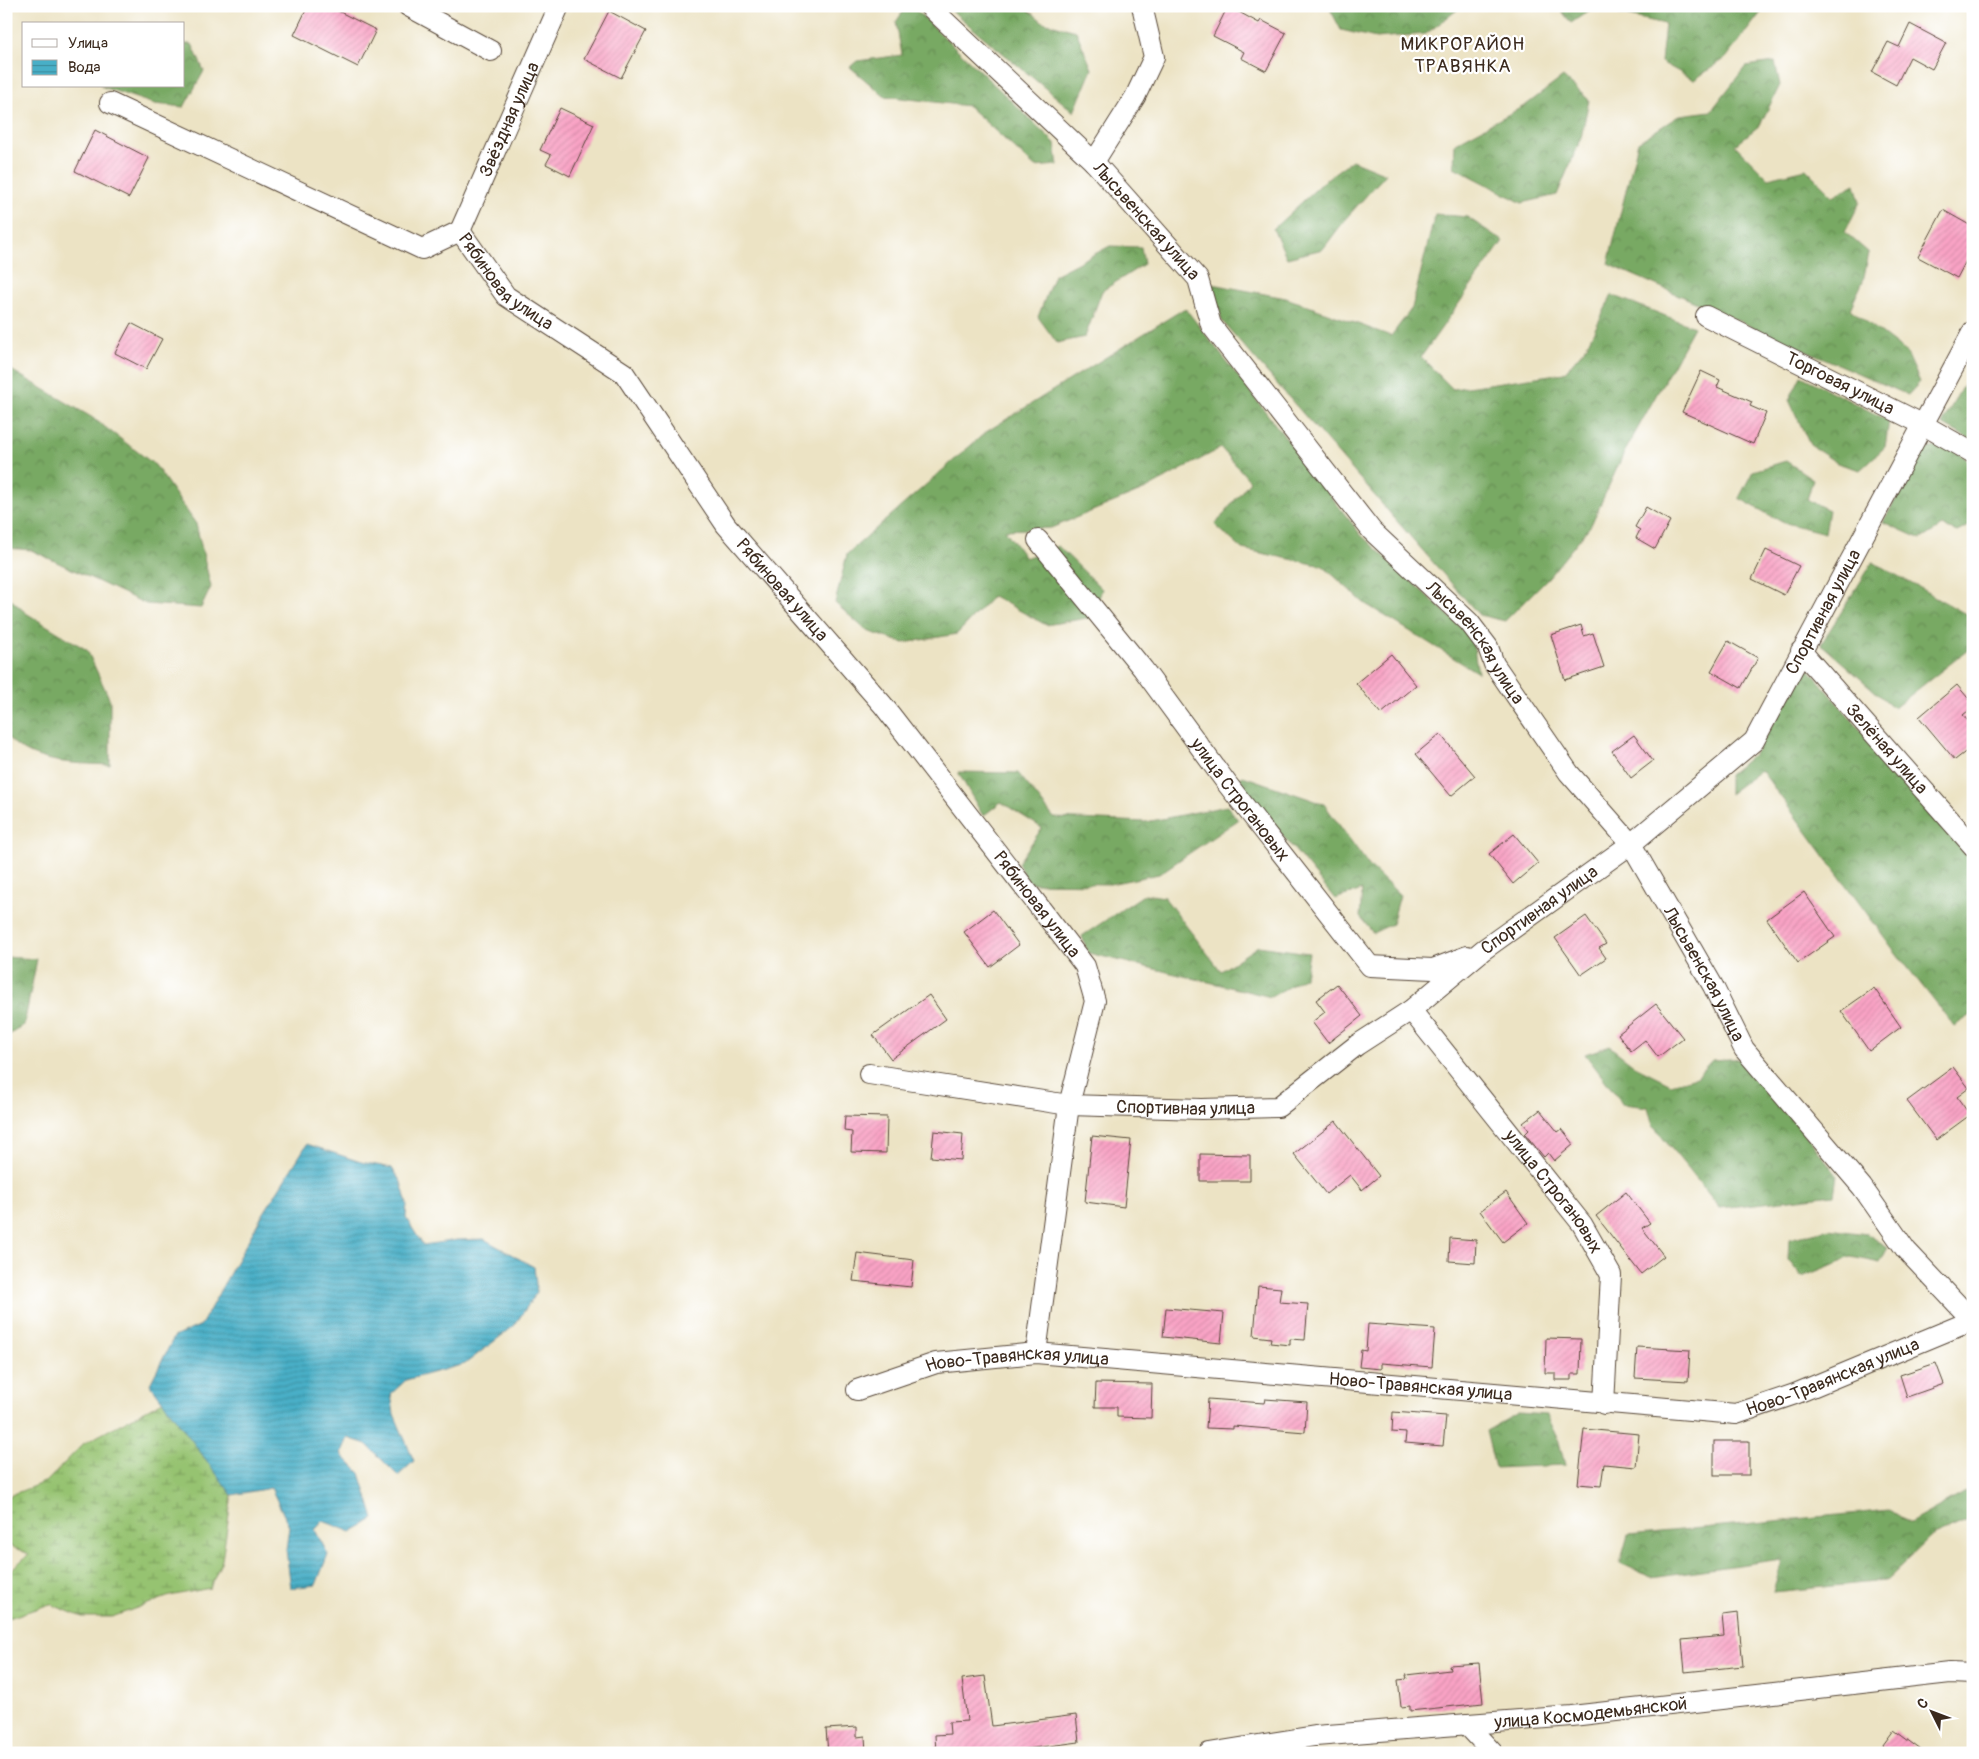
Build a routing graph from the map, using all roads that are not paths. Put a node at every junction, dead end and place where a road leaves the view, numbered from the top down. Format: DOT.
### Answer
graph roads {
  1 [pos="408,6"];
  2 [pos="559,6"];
  3 [pos="929,6"];
  4 [pos="1142,6"];
  5 [pos="492,51"];
  6 [pos="110,103"];
  7 [pos="1094,162"];
  8 [pos="460,231"];
  9 [pos="1706,316"];
  10 [pos="1973,331"];
  11 [pos="1922,424"];
  12 [pos="1973,453"];
  13 [pos="1038,540"];
  14 [pos="1801,651"];
  15 [pos="1630,844"];
  16 [pos="1973,846"];
  17 [pos="1483,950"];
  18 [pos="1411,1010"];
  19 [pos="869,1074"];
  20 [pos="1069,1105"];
  21 [pos="1972,1321"];
  22 [pos="1036,1353"];
  23 [pos="857,1390"];
  24 [pos="1604,1404"];
  25 [pos="1973,1674"];
  26 [pos="1466,1724"];
  27 [pos="1209,1753"];
  28 [pos="1493,1753"];
  1 -- 5 [label="street"];
  2 -- 8 [label="street, Звёздная улица"];
  3 -- 7 [label="street, Лысьвенская улица"];
  4 -- 7 [label="street"];
  6 -- 8 [label="street, Рябиновая улица"];
  7 -- 15 [label="street, Лысьвенская улица"];
  8 -- 20 [label="street, Рябиновая улица"];
  9 -- 11 [label="street, Торговая улица"];
  10 -- 11 [label="street, Спортивная улица"];
  11 -- 12 [label="street, Торговая улица"];
  11 -- 14 [label="street, Спортивная улица"];
  13 -- 17 [label="street, улица Строгановых"];
  14 -- 15 [label="street, Спортивная улица"];
  14 -- 16 [label="street, Зелёная улица"];
  15 -- 17 [label="street, Спортивная улица"];
  15 -- 21 [label="street, Лысьвенская улица"];
  17 -- 18 [label="street, Спортивная улица"];
  18 -- 20 [label="street, Спортивная улица"];
  18 -- 24 [label="street, улица Строгановых"];
  19 -- 20 [label="street, Спортивная улица"];
  20 -- 22 [label="street, Рябиновая улица"];
  21 -- 24 [label="street, Ново-Травянская улица"];
  22 -- 23 [label="street, Ново-Травянская улица"];
  22 -- 24 [label="street, Ново-Травянская улица"];
  25 -- 26 [label="street, улица Космодемьянской"];
  26 -- 27 [label="street, улица Космодемьянской"];
  26 -- 28 [label="street"];
}
